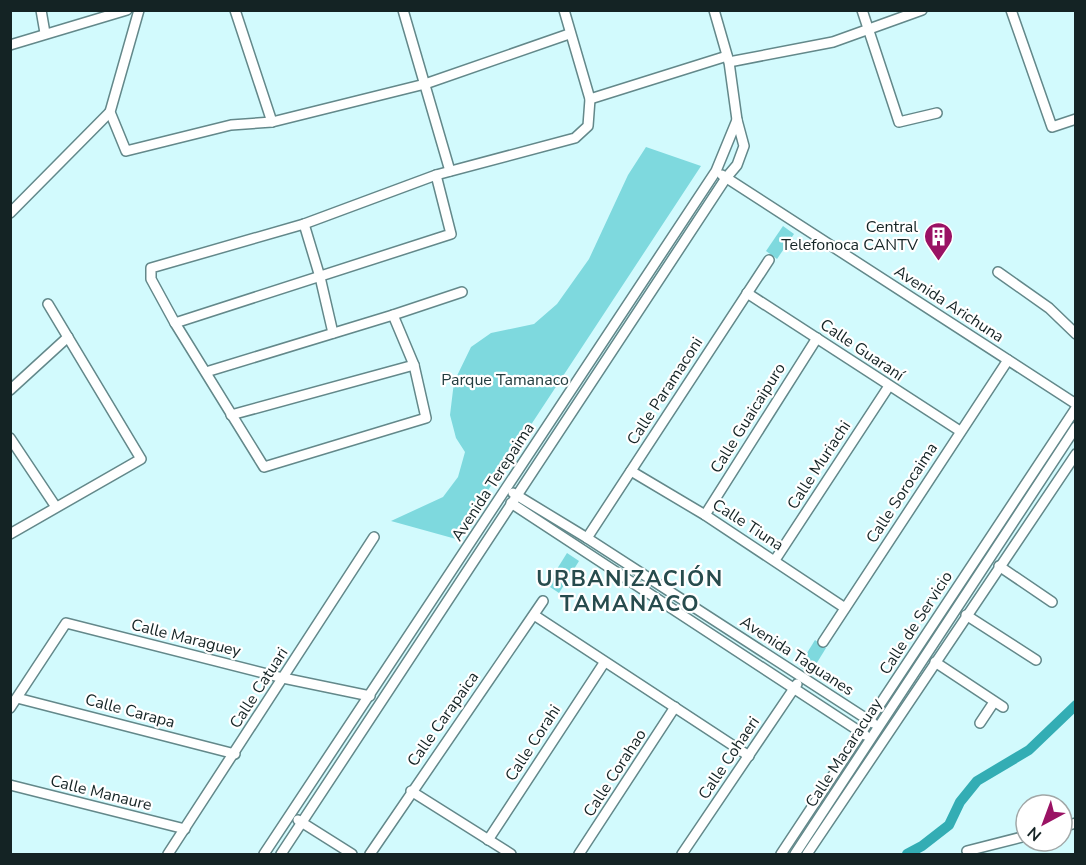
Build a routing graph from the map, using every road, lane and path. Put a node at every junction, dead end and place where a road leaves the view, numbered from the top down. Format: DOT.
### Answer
graph roads {
  1 [pos="41,10"];
  2 [pos="128,10"];
  3 [pos="139,10"];
  4 [pos="235,10"];
  5 [pos="403,10"];
  6 [pos="564,10"];
  7 [pos="714,10"];
  8 [pos="862,10"];
  9 [pos="922,10"];
  10 [pos="1011,10"];
  11 [pos="868,31"];
  12 [pos="45,33"];
  13 [pos="570,34"];
  14 [pos="10,45"];
  15 [pos="728,59"];
  16 [pos="425,84"];
  17 [pos="590,99"];
  18 [pos="110,112"];
  19 [pos="937,113"];
  20 [pos="1076,119"];
  21 [pos="738,120"];
  22 [pos="272,122"];
  23 [pos="450,171"];
  24 [pos="716,171"];
  25 [pos="436,175"];
  26 [pos="726,178"];
  27 [pos="10,213"];
  28 [pos="304,224"];
  29 [pos="769,260"];
  30 [pos="998,272"];
  31 [pos="320,277"];
  32 [pos="462,292"];
  33 [pos="747,293"];
  34 [pos="48,304"];
  35 [pos="393,315"];
  36 [pos="175,323"];
  37 [pos="333,333"];
  38 [pos="1076,334"];
  39 [pos="68,337"];
  40 [pos="817,338"];
  41 [pos="1008,360"];
  42 [pos="414,365"];
  43 [pos="206,372"];
  44 [pos="889,386"];
  45 [pos="10,390"];
  46 [pos="1076,406"];
  47 [pos="231,415"];
  48 [pos="1076,427"];
  49 [pos="960,431"];
  50 [pos="10,438"];
  51 [pos="1076,454"];
  52 [pos="631,471"];
  53 [pos="507,489"];
  54 [pos="514,499"];
  55 [pos="56,507"];
  56 [pos="705,515"];
  57 [pos="10,534"];
  58 [pos="374,537"];
  59 [pos="587,538"];
  60 [pos="775,560"];
  61 [pos="999,566"];
  62 [pos="543,601"];
  63 [pos="1053,602"];
  64 [pos="845,608"];
  65 [pos="534,615"];
  66 [pos="966,615"];
  67 [pos="823,642"];
  68 [pos="1036,660"];
  69 [pos="935,662"];
  70 [pos="604,663"];
  71 [pos="801,677"];
  72 [pos="283,678"];
  73 [pos="794,689"];
  74 [pos="370,696"];
  75 [pos="17,698"];
  76 [pos="675,707"];
  77 [pos="10,708"];
  78 [pos="869,721"];
  79 [pos="980,723"];
  80 [pos="879,727"];
  81 [pos="861,733"];
  82 [pos="888,733"];
  83 [pos="875,742"];
  84 [pos="235,754"];
  85 [pos="749,756"];
  86 [pos="10,785"];
  87 [pos="411,791"];
  88 [pos="291,815"];
  89 [pos="302,823"];
  90 [pos="185,829"];
  91 [pos="1014,839"];
  92 [pos="488,840"];
  93 [pos="967,851"];
  94 [pos="168,855"];
  95 [pos="264,855"];
  96 [pos="280,855"];
  97 [pos="352,855"];
  98 [pos="370,855"];
  99 [pos="511,855"];
  100 [pos="579,855"];
  101 [pos="682,855"];
  102 [pos="781,855"];
  103 [pos="795,855"];
  104 [pos="807,855"];
  1 -- 12 [label="street"];
  2 -- 12 [label="street"];
  3 -- 18 [label="street"];
  4 -- 22 [label="street"];
  5 -- 16 [label="street"];
  6 -- 13 [label="street"];
  7 -- 15 [label="street, Avenida Terepaima"];
  8 -- 11 [label="street"];
  9 -- 11 [label="street"];
  10 -- 20 [label="street"];
  11 -- 15 [label="street"];
  11 -- 19 [label="street"];
  12 -- 14 [label="street"];
  13 -- 16 [label="street"];
  13 -- 17 [label="street"];
  15 -- 17 [label="street"];
  15 -- 21 [label="street, Avenida Terepaima"];
  16 -- 22 [label="street"];
  16 -- 23 [label="street"];
  17 -- 23 [label="street"];
  18 -- 22 [label="street"];
  18 -- 27 [label="street"];
  21 -- 24 [label="street, Avenida Terepaima"];
  21 -- 26 [label="street, Avenida Terepaima"];
  23 -- 25 [label="street"];
  24 -- 26 [label="street, Avenida Arichuna"];
  24 -- 53 [label="street, Avenida Terepaima"];
  25 -- 28 [label="street"];
  25 -- 31 [label="street"];
  26 -- 41 [label="street, Avenida Arichuna"];
  26 -- 54 [label="street, Avenida Terepaima"];
  28 -- 31 [label="street"];
  28 -- 36 [label="street"];
  29 -- 33 [label="street, Calle Paramaconi"];
  30 -- 38 [label="street"];
  31 -- 36 [label="street"];
  31 -- 37 [label="street"];
  32 -- 35 [label="street"];
  33 -- 40 [label="street, Calle Guaraní"];
  33 -- 52 [label="street, Calle Paramaconi"];
  34 -- 39 [label="street"];
  35 -- 37 [label="street"];
  35 -- 42 [label="street"];
  36 -- 43 [label="street"];
  37 -- 43 [label="street"];
  39 -- 45 [label="street"];
  39 -- 55 [label="street"];
  40 -- 44 [label="street, Calle Guaraní"];
  40 -- 56 [label="street, Calle Guaicaipuro"];
  41 -- 46 [label="street, Avenida Arichuna"];
  41 -- 49 [label="street, Calle Sorocaima"];
  42 -- 47 [label="street"];
  42 -- 47 [label="street"];
  43 -- 47 [label="street"];
  44 -- 49 [label="street, Calle Guaraní"];
  44 -- 60 [label="street, Calle Muriachi"];
  46 -- 78 [label="street, Calle de Servicio"];
  48 -- 80 [label="street, Calle Macaracuay"];
  49 -- 64 [label="street, Calle Sorocaima"];
  50 -- 55 [label="street"];
  51 -- 61 [label="street, Calle Macaracuay"];
  52 -- 56 [label="street, Calle Tiuna"];
  52 -- 59 [label="street, Calle Paramaconi"];
  53 -- 54 [label="street, Avenida Taguanes"];
  53 -- 74 [label="street, Avenida Terepaima"];
  54 -- 59 [label="street, Avenida Taguanes"];
  54 -- 73 [label="street, Avenida Taguanes"];
  54 -- 89 [label="street, Avenida Terepaima"];
  55 -- 57 [label="street"];
  56 -- 60 [label="street, Calle Tiuna"];
  58 -- 72 [label="street, Calle Catuari"];
  59 -- 71 [label="street, Avenida Taguanes"];
  60 -- 64 [label="street, Calle Tiuna"];
  61 -- 63 [label="street"];
  61 -- 66 [label="street, Calle Macaracuay"];
  62 -- 65 [label="street, Calle Carapaica"];
  64 -- 67 [label="street, Calle Sorocaima"];
  65 -- 70 [label="street"];
  65 -- 87 [label="street, Calle Carapaica"];
  66 -- 68 [label="street"];
  66 -- 69 [label="street, Calle Macaracuay"];
  69 -- 79 [label="street"];
  69 -- 82 [label="street, Calle Macaracuay"];
  70 -- 76 [label="street"];
  70 -- 92 [label="street, Calle Corahi"];
  71 -- 73 [label="street, Calle Cohaeri"];
  71 -- 78 [label="street, Avenida Taguanes"];
  72 -- 74 [label="street, Calle Maraguey"];
  72 -- 75 [label="street, Calle Maraguey"];
  72 -- 84 [label="street, Calle Catuari"];
  73 -- 81 [label="street, Avenida Taguanes"];
  73 -- 85 [label="street, Calle Cohaeri"];
  74 -- 88 [label="street, Avenida Terepaima"];
  75 -- 77 [label="street"];
  75 -- 84 [label="street, Calle Carapa"];
  76 -- 85 [label="street"];
  76 -- 100 [label="street, Calle Corahao"];
  78 -- 80 [label="street, Avenida Taguanes"];
  78 -- 81 [label="street, Calle de Servicio"];
  80 -- 82 [label="street, Avenida Taguanes"];
  80 -- 83 [label="street, Calle Macaracuay"];
  81 -- 83 [label="street, Avenida Taguanes"];
  81 -- 102 [label="street, Calle de Servicio"];
  82 -- 83 [label="street, Calle Macaracuay"];
  83 -- 103 [label="street, Calle Macaracuay"];
  83 -- 104 [label="street, Calle Macaracuay"];
  84 -- 90 [label="street, Calle Catuari"];
  85 -- 101 [label="street, Calle Cohaeri"];
  86 -- 90 [label="street, Calle Manaure"];
  87 -- 92 [label="street"];
  87 -- 98 [label="street, Calle Carapaica"];
  88 -- 89 [label="street"];
  88 -- 95 [label="street, Avenida Terepaima"];
  89 -- 96 [label="street, Avenida Terepaima"];
  89 -- 97 [label="street"];
  90 -- 94 [label="street, Calle Catuari"];
  91 -- 93 [label="street"];
  92 -- 99 [label="street"];
}
